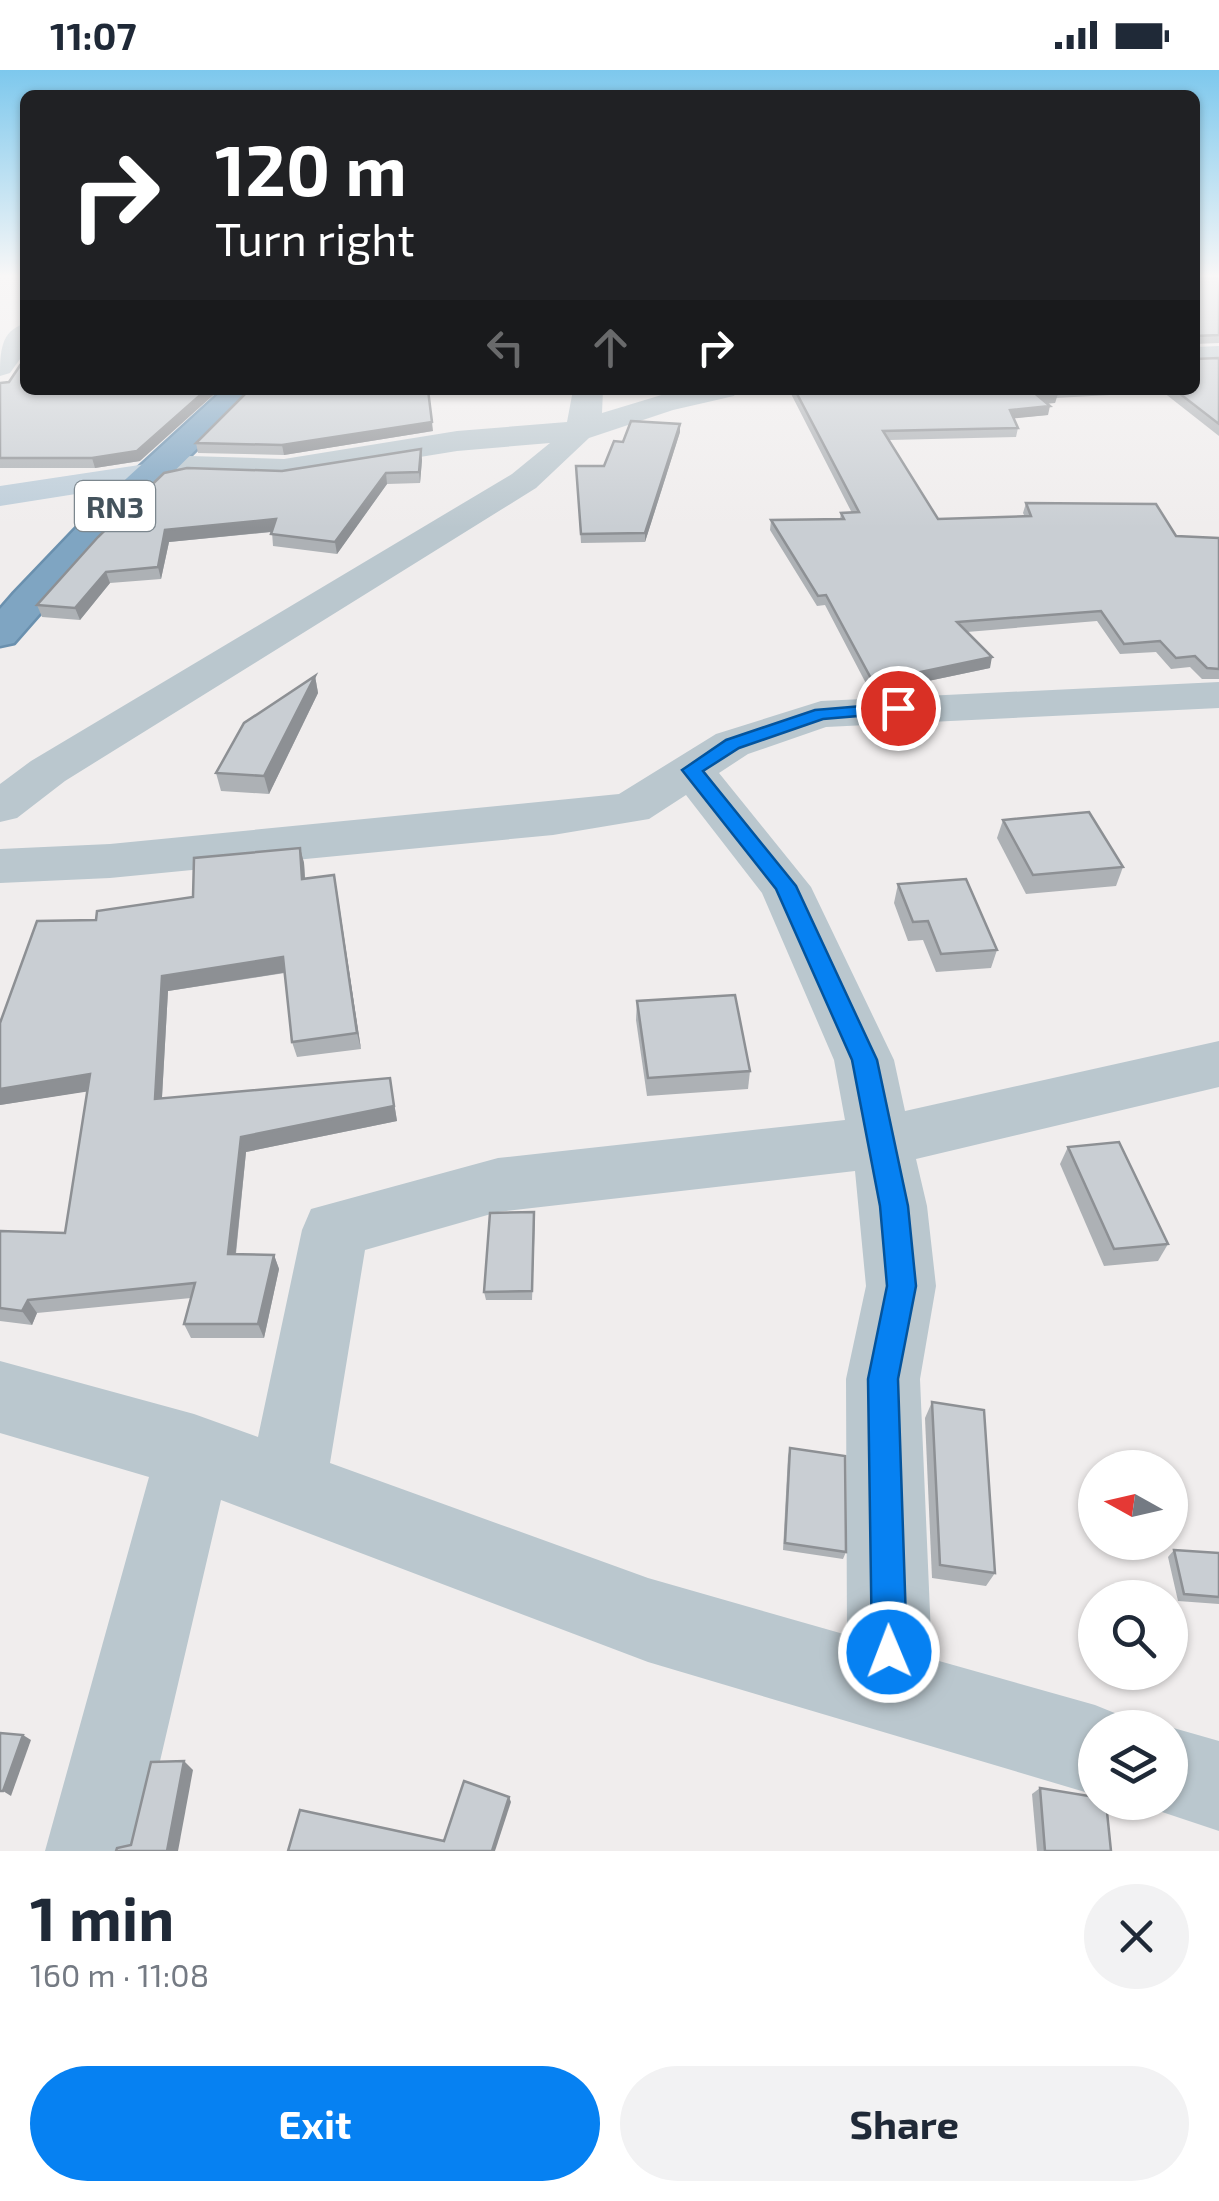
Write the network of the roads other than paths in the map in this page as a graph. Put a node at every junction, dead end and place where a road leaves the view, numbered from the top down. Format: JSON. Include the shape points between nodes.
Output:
{"nodes":[{"id":1,"x":235,"y":395,"type":"edge"},
{"id":2,"x":589,"y":395,"type":"edge"},
{"id":3,"x":699,"y":395,"type":"edge"},
{"id":4,"x":582,"y":430,"type":"junction"},
{"id":5,"x":146,"y":474,"type":"junction"},
{"id":6,"x":0,"y":496,"type":"edge"},
{"id":7,"x":0,"y":634,"type":"edge"},
{"id":8,"x":1219,"y":694,"type":"edge"},
{"id":9,"x":692,"y":770,"type":"junction"},
{"id":10,"x":0,"y":807,"type":"edge"},
{"id":11,"x":0,"y":866,"type":"edge"},
{"id":12,"x":1219,"y":1064,"type":"edge"},
{"id":13,"x":880,"y":1142,"type":"junction"},
{"id":14,"x":0,"y":1397,"type":"edge"},
{"id":15,"x":194,"y":1452,"type":"junction"},
{"id":16,"x":287,"y":1487,"type":"junction"},
{"id":17,"x":890,"y":1690,"type":"junction"},
{"id":18,"x":1078,"y":1745,"type":"edge"},
{"id":19,"x":1188,"y":1777,"type":"edge"},
{"id":20,"x":1219,"y":1786,"type":"edge"},
{"id":21,"x":92,"y":1851,"type":"edge"}],
"edges":[{"from":1,"to":5,"type":"highway","number":"RN3"},
{"from":2,"to":4,"type":"street"},
{"from":3,"to":4,"type":"street"},
{"from":4,"to":5,"type":"street","via":[[457,440],[284,469],[190,466]]},
{"from":4,"to":10,"type":"street","via":[[524,481],[48,771]]},
{"from":5,"to":6,"type":"main road"},
{"from":5,"to":7,"type":"highway","number":"RN3"},
{"from":8,"to":9,"type":"street","via":[[821,714],[732,744]]},
{"from":9,"to":11,"type":"street","via":[[632,808],[553,819]]},
{"from":9,"to":13,"type":"street","via":[[785,886],[864,1060]]},
{"from":12,"to":13,"type":"street"},
{"from":13,"to":16,"type":"street","via":[[498,1184],[335,1230]]},
{"from":13,"to":17,"type":"street","via":[[901,1286],[883,1379]]},
{"from":14,"to":15,"type":"street"},
{"from":15,"to":16,"type":"street"},
{"from":15,"to":21,"type":"street"},
{"from":16,"to":17,"type":"street","via":[[648,1620]]},
{"from":17,"to":18,"type":"street"},
{"from":19,"to":20,"type":"street"}]}
